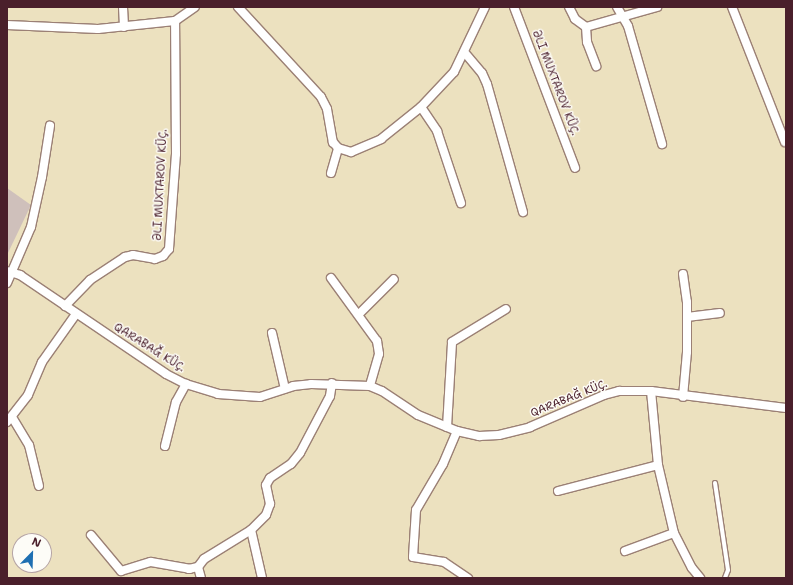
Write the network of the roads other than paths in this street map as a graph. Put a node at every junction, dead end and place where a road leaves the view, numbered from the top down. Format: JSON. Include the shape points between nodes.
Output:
{"nodes":[{"id":1,"x":123,"y":7,"type":"edge"},
{"id":2,"x":195,"y":7,"type":"edge"},
{"id":3,"x":238,"y":7,"type":"edge"},
{"id":4,"x":485,"y":7,"type":"edge"},
{"id":5,"x":514,"y":7,"type":"edge"},
{"id":6,"x":570,"y":7,"type":"edge"},
{"id":7,"x":617,"y":7,"type":"edge"},
{"id":8,"x":657,"y":7,"type":"edge"},
{"id":9,"x":732,"y":7,"type":"edge"},
{"id":10,"x":622,"y":16,"type":"junction"},
{"id":11,"x":175,"y":21,"type":"junction"},
{"id":12,"x":7,"y":25,"type":"edge"},
{"id":13,"x":124,"y":26,"type":"junction"},
{"id":14,"x":586,"y":27,"type":"junction"},
{"id":15,"x":465,"y":53,"type":"junction"},
{"id":16,"x":596,"y":66,"type":"dead end"},
{"id":17,"x":421,"y":107,"type":"junction"},
{"id":18,"x":50,"y":126,"type":"dead end"},
{"id":19,"x":786,"y":142,"type":"edge"},
{"id":20,"x":662,"y":144,"type":"dead end"},
{"id":21,"x":338,"y":148,"type":"junction"},
{"id":22,"x":575,"y":168,"type":"dead end"},
{"id":23,"x":330,"y":173,"type":"dead end"},
{"id":24,"x":461,"y":203,"type":"dead end"},
{"id":25,"x":523,"y":212,"type":"dead end"},
{"id":26,"x":10,"y":271,"type":"edge"},
{"id":27,"x":683,"y":274,"type":"dead end"},
{"id":28,"x":331,"y":278,"type":"dead end"},
{"id":29,"x":394,"y":279,"type":"dead end"},
{"id":30,"x":7,"y":283,"type":"edge"},
{"id":31,"x":65,"y":306,"type":"junction"},
{"id":32,"x":506,"y":309,"type":"dead end"},
{"id":33,"x":720,"y":313,"type":"dead end"},
{"id":34,"x":76,"y":314,"type":"junction"},
{"id":35,"x":359,"y":314,"type":"junction"},
{"id":36,"x":687,"y":317,"type":"junction"},
{"id":37,"x":272,"y":333,"type":"dead end"},
{"id":38,"x":186,"y":384,"type":"junction"},
{"id":39,"x":332,"y":384,"type":"junction"},
{"id":40,"x":370,"y":386,"type":"junction"},
{"id":41,"x":285,"y":389,"type":"junction"},
{"id":42,"x":650,"y":392,"type":"junction"},
{"id":43,"x":683,"y":397,"type":"junction"},
{"id":44,"x":786,"y":408,"type":"edge"},
{"id":45,"x":10,"y":420,"type":"edge"},
{"id":46,"x":447,"y":427,"type":"junction"},
{"id":47,"x":457,"y":432,"type":"junction"},
{"id":48,"x":165,"y":446,"type":"dead end"},
{"id":49,"x":658,"y":466,"type":"junction"},
{"id":50,"x":716,"y":483,"type":"dead end"},
{"id":51,"x":39,"y":486,"type":"dead end"},
{"id":52,"x":558,"y":491,"type":"dead end"},
{"id":53,"x":251,"y":530,"type":"junction"},
{"id":54,"x":674,"y":533,"type":"junction"},
{"id":55,"x":91,"y":535,"type":"dead end"},
{"id":56,"x":625,"y":551,"type":"dead end"},
{"id":57,"x":198,"y":567,"type":"junction"},
{"id":58,"x":201,"y":578,"type":"edge"},
{"id":59,"x":262,"y":578,"type":"edge"},
{"id":60,"x":468,"y":578,"type":"edge"},
{"id":61,"x":700,"y":578,"type":"edge"},
{"id":62,"x":725,"y":578,"type":"edge"}],
"edges":[{"from":1,"to":13,"type":"street"},
{"from":2,"to":11,"type":"street"},
{"from":3,"to":21,"type":"street","via":[[321,97],[326,109],[328,128]]},
{"from":4,"to":15,"type":"street"},
{"from":5,"to":22,"type":"street","name":"ƏLI MUXTAROV KÜÇ."},
{"from":6,"to":14,"type":"street","via":[[574,19]]},
{"from":7,"to":10,"type":"street"},
{"from":8,"to":10,"type":"street"},
{"from":9,"to":19,"type":"street"},
{"from":10,"to":14,"type":"street"},
{"from":10,"to":20,"type":"street","via":[[628,26]]},
{"from":11,"to":13,"type":"street"},
{"from":11,"to":31,"type":"street","name":"ƏLI MUXTAROV KÜÇ.","via":[[176,154],[169,249],[163,256],[155,259],[132,255],[125,257],[90,280]]},
{"from":12,"to":13,"type":"street","via":[[98,29]]},
{"from":14,"to":16,"type":"street"},
{"from":15,"to":17,"type":"street","via":[[454,72]]},
{"from":15,"to":25,"type":"street","via":[[482,73],[487,84]]},
{"from":17,"to":21,"type":"street","via":[[374,143],[351,152]]},
{"from":17,"to":24,"type":"street","via":[[437,131]]},
{"from":18,"to":26,"type":"street","via":[[31,227]]},
{"from":21,"to":23,"type":"street"},
{"from":26,"to":30,"type":"street"},
{"from":26,"to":31,"type":"street","name":"QARABAĞ KÜÇ."},
{"from":27,"to":36,"type":"street"},
{"from":28,"to":35,"type":"street"},
{"from":29,"to":35,"type":"street"},
{"from":31,"to":34,"type":"street","name":"QARABAĞ KÜÇ."},
{"from":32,"to":46,"type":"street","via":[[452,342]]},
{"from":33,"to":36,"type":"street"},
{"from":34,"to":38,"type":"street","name":"QARABAĞ KÜÇ.","via":[[166,374]]},
{"from":34,"to":45,"type":"street","via":[[42,362],[28,395]]},
{"from":35,"to":40,"type":"street","via":[[378,341],[379,354]]},
{"from":36,"to":43,"type":"street"},
{"from":37,"to":41,"type":"street"},
{"from":38,"to":41,"type":"street","name":"QARABAĞ KÜÇ.","via":[[218,394],[244,398],[260,397]]},
{"from":38,"to":48,"type":"street","via":[[176,402]]},
{"from":39,"to":40,"type":"street","name":"QARABAĞ KÜÇ."},
{"from":39,"to":41,"type":"street","name":"QARABAĞ KÜÇ."},
{"from":39,"to":53,"type":"street","via":[[330,396],[300,452],[291,464],[270,478],[266,485],[270,510]]},
{"from":40,"to":46,"type":"street","name":"QARABAĞ KÜÇ.","via":[[418,415]]},
{"from":42,"to":43,"type":"street","name":"QARABAĞ KÜÇ."},
{"from":42,"to":47,"type":"street","name":"QARABAĞ KÜÇ.","via":[[632,390],[604,395],[530,427],[499,435],[479,436]]},
{"from":42,"to":49,"type":"street"},
{"from":43,"to":44,"type":"street","name":"QARABAĞ KÜÇ."},
{"from":45,"to":51,"type":"street","via":[[28,445]]},
{"from":46,"to":47,"type":"street","name":"QARABAĞ KÜÇ."},
{"from":47,"to":60,"type":"street","via":[[444,464],[416,510],[413,557],[444,562]]},
{"from":49,"to":52,"type":"street"},
{"from":49,"to":54,"type":"street"},
{"from":50,"to":62,"type":"lane","via":[[728,570]]},
{"from":53,"to":57,"type":"street","via":[[204,559]]},
{"from":53,"to":59,"type":"street"},
{"from":54,"to":56,"type":"street"},
{"from":54,"to":61,"type":"street"},
{"from":55,"to":57,"type":"street","via":[[121,571],[151,562],[188,569]]},
{"from":57,"to":58,"type":"street"}]}
